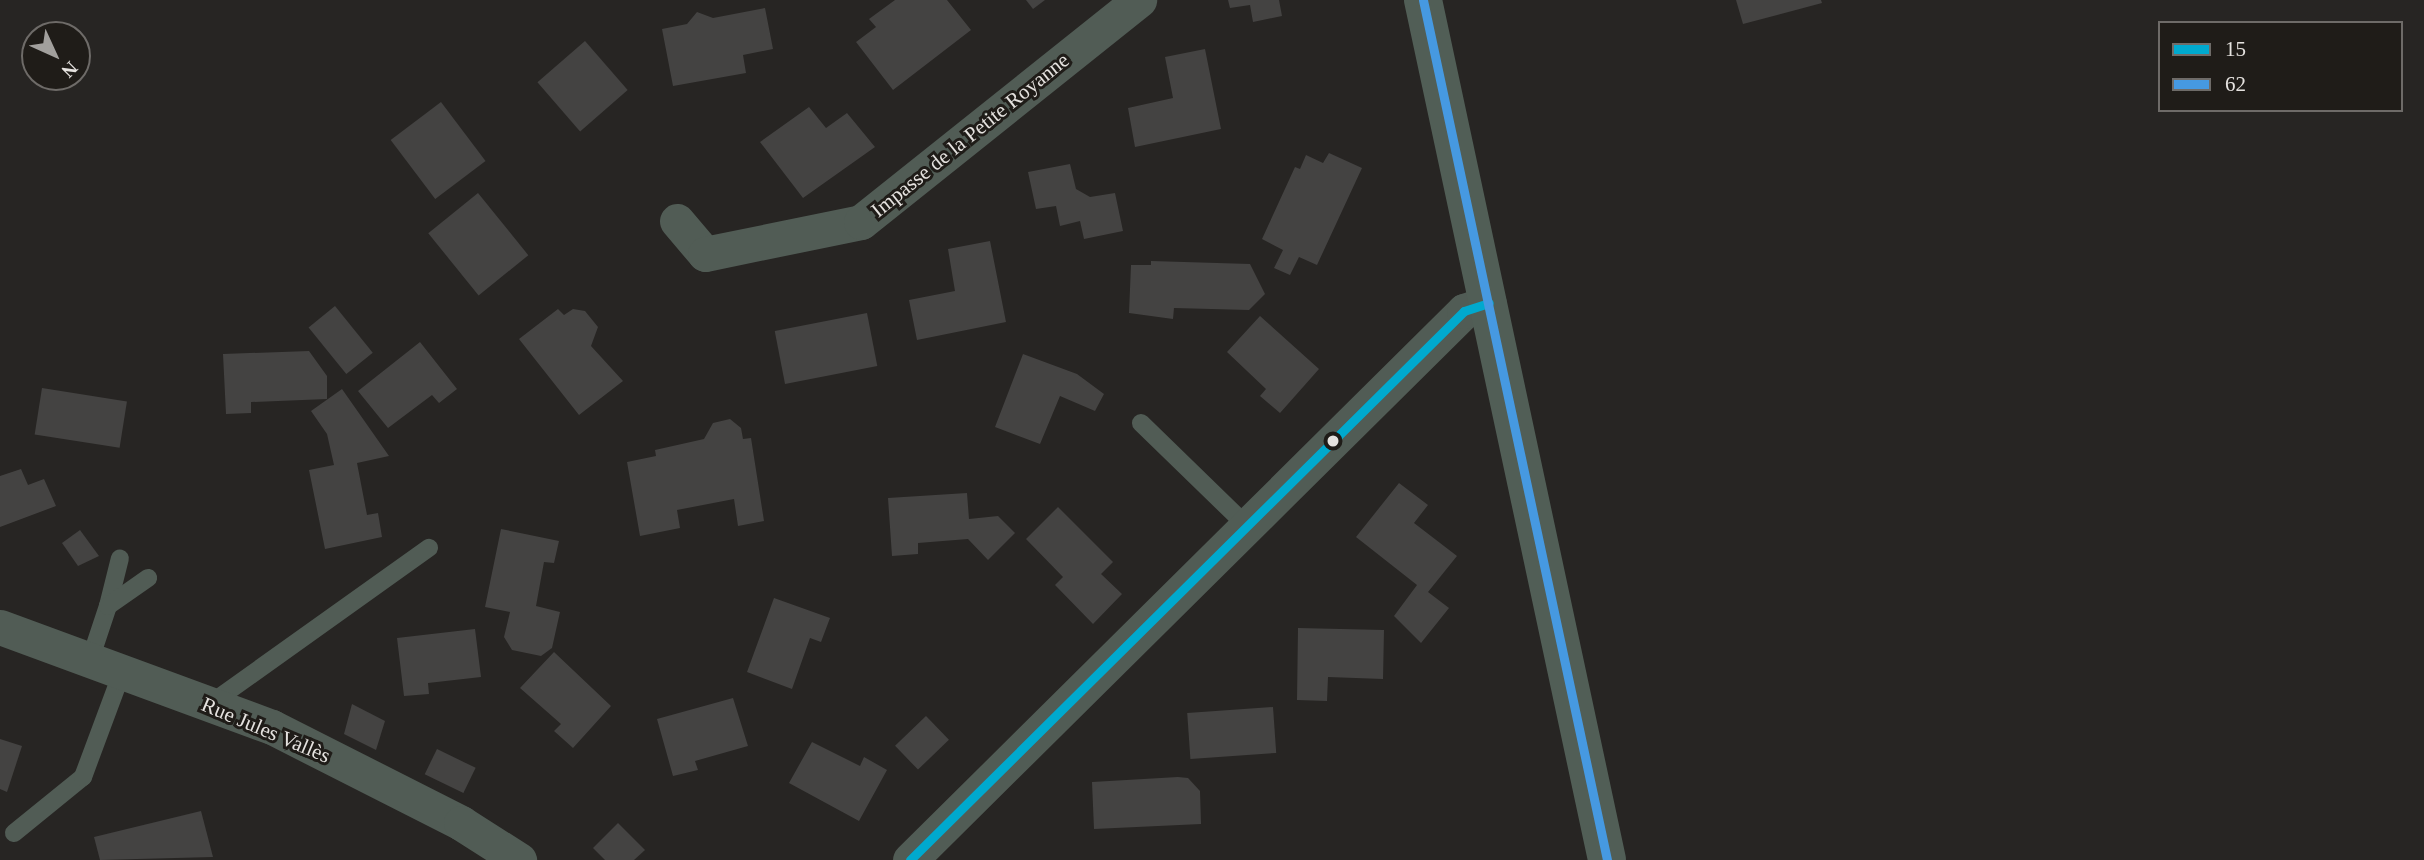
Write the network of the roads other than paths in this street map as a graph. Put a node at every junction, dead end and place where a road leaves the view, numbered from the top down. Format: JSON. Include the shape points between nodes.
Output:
{"nodes":[{"id":1,"x":1139,"y":0,"type":"edge"},
{"id":2,"x":1423,"y":0,"type":"edge"},
{"id":3,"x":677,"y":221,"type":"dead end"},
{"id":4,"x":1489,"y":303,"type":"junction"},
{"id":5,"x":1141,"y":423,"type":"dead end"},
{"id":6,"x":1245,"y":524,"type":"junction"},
{"id":7,"x":429,"y":548,"type":"dead end"},
{"id":8,"x":120,"y":558,"type":"dead end"},
{"id":9,"x":148,"y":578,"type":"dead end"},
{"id":10,"x":108,"y":606,"type":"junction"},
{"id":11,"x":0,"y":626,"type":"edge"},
{"id":12,"x":106,"y":666,"type":"junction"},
{"id":13,"x":210,"y":704,"type":"junction"},
{"id":14,"x":14,"y":833,"type":"dead end"},
{"id":15,"x":519,"y":860,"type":"edge"},
{"id":16,"x":910,"y":860,"type":"edge"},
{"id":17,"x":1607,"y":860,"type":"edge"}],
"edges":[{"from":1,"to":3,"type":"street","name":"Impasse de la Petite Royanne","via":[[861,222],[705,254]]},
{"from":2,"to":4,"type":"street"},
{"from":4,"to":6,"type":"street","via":[[1464,311]]},
{"from":4,"to":17,"type":"street"},
{"from":5,"to":6,"type":"lane"},
{"from":6,"to":16,"type":"street"},
{"from":7,"to":13,"type":"lane"},
{"from":8,"to":10,"type":"lane"},
{"from":9,"to":10,"type":"lane"},
{"from":10,"to":12,"type":"lane"},
{"from":11,"to":12,"type":"street","name":"Rue Jules Vallès"},
{"from":12,"to":13,"type":"street","name":"Rue Jules Vallès"},
{"from":12,"to":14,"type":"lane","via":[[83,777]]},
{"from":13,"to":15,"type":"street","name":"Rue Jules Vallès","via":[[284,733],[461,823]]}]}
